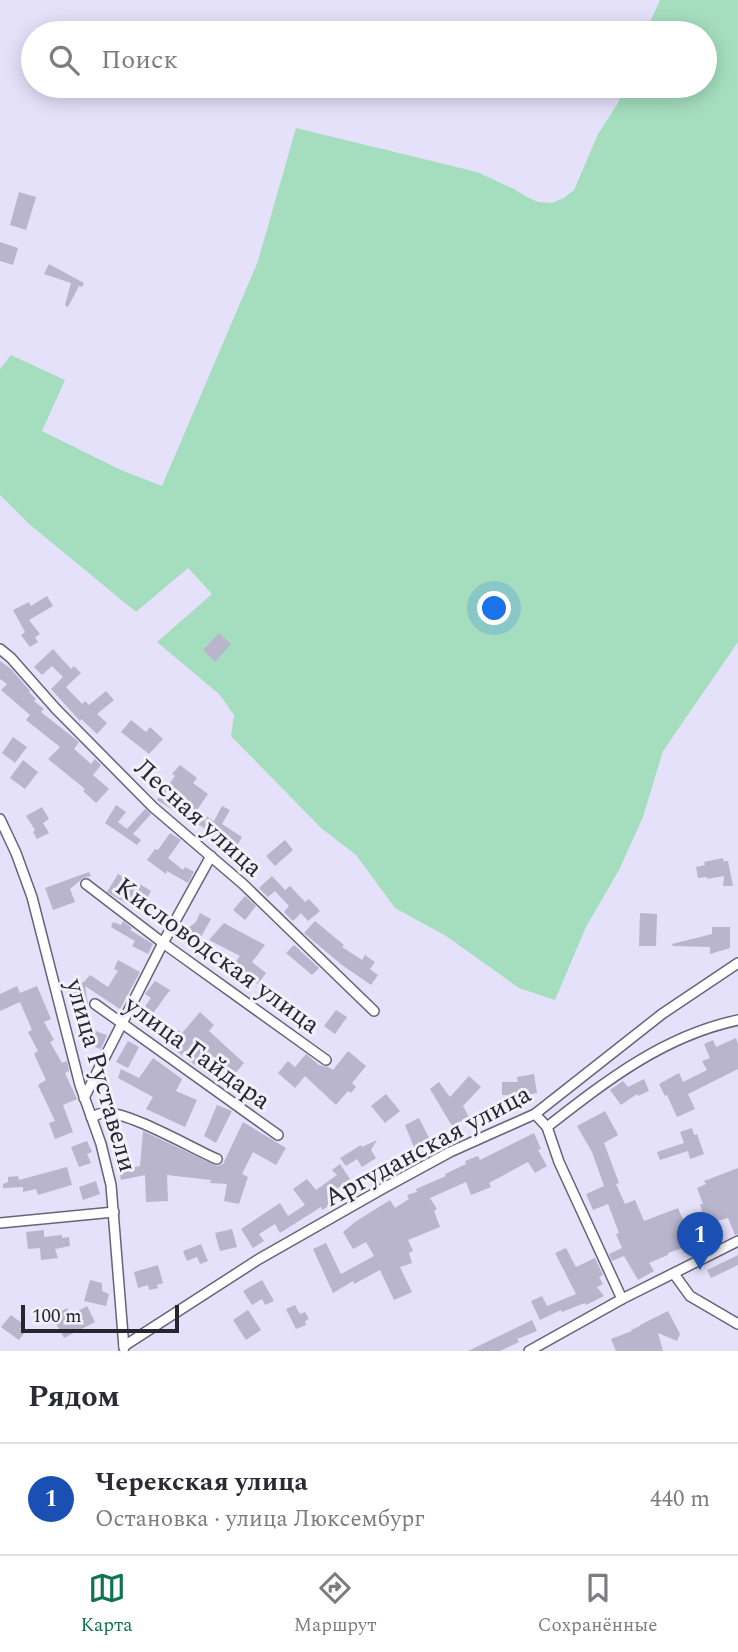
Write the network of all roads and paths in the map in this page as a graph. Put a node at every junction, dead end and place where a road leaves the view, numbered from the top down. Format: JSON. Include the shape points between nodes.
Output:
{"nodes":[{"id":1,"x":0,"y":649,"type":"edge"},
{"id":2,"x":0,"y":819,"type":"edge"},
{"id":3,"x":211,"y":856,"type":"junction"},
{"id":4,"x":86,"y":884,"type":"dead end"},
{"id":5,"x":163,"y":943,"type":"junction"},
{"id":6,"x":738,"y":963,"type":"edge"},
{"id":7,"x":94,"y":1004,"type":"dead end"},
{"id":8,"x":374,"y":1011,"type":"dead end"},
{"id":9,"x":738,"y":1020,"type":"edge"},
{"id":10,"x":121,"y":1022,"type":"junction"},
{"id":11,"x":326,"y":1060,"type":"dead end"},
{"id":12,"x":84,"y":1098,"type":"junction"},
{"id":13,"x":535,"y":1114,"type":"junction"},
{"id":14,"x":91,"y":1117,"type":"junction"},
{"id":15,"x":547,"y":1127,"type":"junction"},
{"id":16,"x":278,"y":1135,"type":"dead end"},
{"id":17,"x":217,"y":1160,"type":"dead end"},
{"id":18,"x":114,"y":1212,"type":"junction"},
{"id":19,"x":0,"y":1223,"type":"edge"},
{"id":20,"x":738,"y":1241,"type":"edge"},
{"id":21,"x":674,"y":1274,"type":"junction"},
{"id":22,"x":622,"y":1299,"type":"junction"},
{"id":23,"x":738,"y":1324,"type":"edge"},
{"id":24,"x":124,"y":1349,"type":"edge"},
{"id":25,"x":529,"y":1351,"type":"edge"}],
"edges":[{"from":1,"to":3,"type":"street","name":"Лесная улица","via":[[144,798]]},
{"from":2,"to":12,"type":"street","name":"улица Руставели","via":[[32,897]]},
{"from":3,"to":5,"type":"street"},
{"from":3,"to":8,"type":"street","name":"Лесная улица"},
{"from":4,"to":5,"type":"street","name":"Кисловодская улица"},
{"from":5,"to":10,"type":"street"},
{"from":5,"to":11,"type":"street","name":"Кисловодская улица"},
{"from":6,"to":13,"type":"street","name":"Аргуданская улица","via":[[662,1014]]},
{"from":7,"to":10,"type":"street","name":"улица Гайдара"},
{"from":9,"to":15,"type":"street","via":[[699,1030],[657,1049]]},
{"from":10,"to":12,"type":"street"},
{"from":10,"to":16,"type":"street","name":"улица Гайдара"},
{"from":12,"to":14,"type":"street","name":"улица Руставели"},
{"from":13,"to":15,"type":"street"},
{"from":13,"to":24,"type":"street","name":"Аргуданская улица","via":[[450,1152],[259,1259]]},
{"from":14,"to":17,"type":"street","via":[[120,1115]]},
{"from":14,"to":18,"type":"street","name":"улица Руставели"},
{"from":15,"to":22,"type":"street"},
{"from":18,"to":19,"type":"street"},
{"from":18,"to":24,"type":"street","name":"улица Руставели"},
{"from":20,"to":21,"type":"street"},
{"from":21,"to":22,"type":"street"},
{"from":21,"to":23,"type":"street","via":[[690,1296]]},
{"from":22,"to":25,"type":"street"}]}
